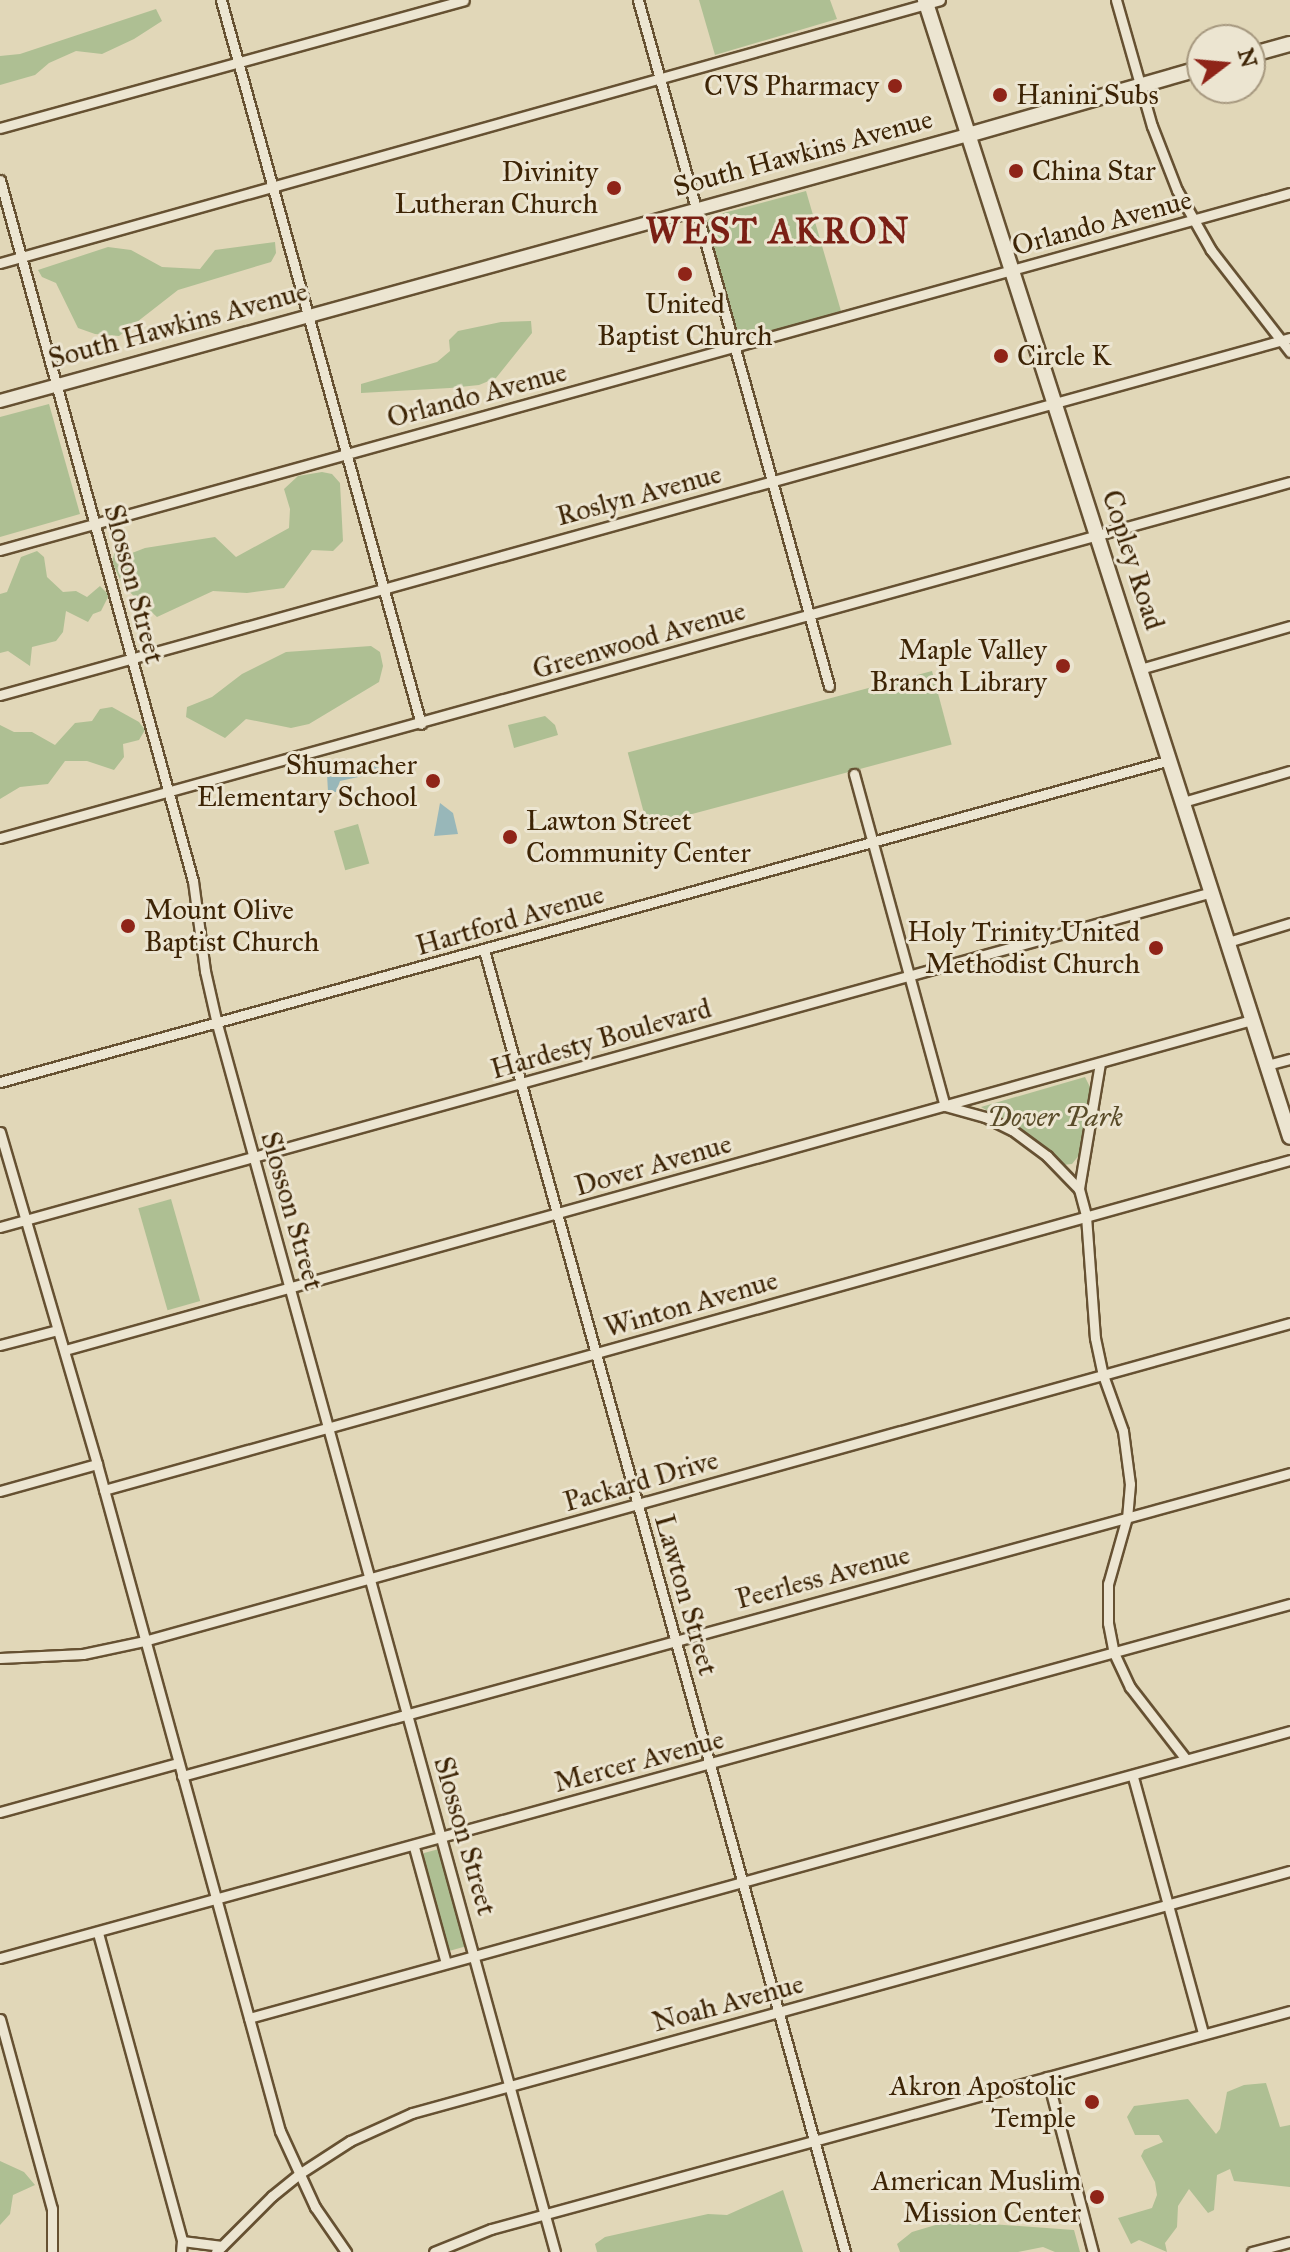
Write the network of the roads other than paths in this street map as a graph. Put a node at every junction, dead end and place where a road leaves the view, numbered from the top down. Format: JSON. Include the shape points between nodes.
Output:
{"nodes":[{"id":1,"x":221,"y":0,"type":"edge"},
{"id":2,"x":464,"y":0,"type":"edge"},
{"id":3,"x":638,"y":0,"type":"edge"},
{"id":4,"x":1116,"y":0,"type":"edge"},
{"id":5,"x":930,"y":1,"type":"edge"},
{"id":6,"x":1290,"y":44,"type":"edge"},
{"id":7,"x":1266,"y":51,"type":"edge"},
{"id":8,"x":238,"y":62,"type":"junction"},
{"id":9,"x":1186,"y":73,"type":"edge"},
{"id":10,"x":661,"y":80,"type":"junction"},
{"id":11,"x":1140,"y":86,"type":"junction"},
{"id":12,"x":0,"y":128,"type":"edge"},
{"id":13,"x":968,"y":135,"type":"junction"},
{"id":14,"x":0,"y":180,"type":"edge"},
{"id":15,"x":273,"y":188,"type":"junction"},
{"id":16,"x":1290,"y":193,"type":"edge"},
{"id":17,"x":696,"y":209,"type":"junction"},
{"id":18,"x":1193,"y":221,"type":"junction"},
{"id":19,"x":21,"y":258,"type":"junction"},
{"id":20,"x":0,"y":263,"type":"edge"},
{"id":21,"x":1012,"y":271,"type":"junction"},
{"id":22,"x":309,"y":315,"type":"junction"},
{"id":23,"x":1285,"y":339,"type":"edge"},
{"id":24,"x":734,"y":347,"type":"junction"},
{"id":25,"x":1290,"y":352,"type":"edge"},
{"id":26,"x":56,"y":385,"type":"junction"},
{"id":27,"x":0,"y":401,"type":"edge"},
{"id":28,"x":1055,"y":403,"type":"junction"},
{"id":29,"x":347,"y":454,"type":"junction"},
{"id":30,"x":772,"y":482,"type":"junction"},
{"id":31,"x":1290,"y":482,"type":"edge"},
{"id":32,"x":94,"y":524,"type":"junction"},
{"id":33,"x":1098,"y":536,"type":"junction"},
{"id":34,"x":0,"y":550,"type":"edge"},
{"id":35,"x":384,"y":589,"type":"junction"},
{"id":36,"x":809,"y":616,"type":"junction"},
{"id":37,"x":1290,"y":626,"type":"edge"},
{"id":38,"x":132,"y":658,"type":"junction"},
{"id":39,"x":1140,"y":669,"type":"junction"},
{"id":40,"x":829,"y":686,"type":"dead end"},
{"id":41,"x":0,"y":695,"type":"edge"},
{"id":42,"x":421,"y":724,"type":"junction"},
{"id":43,"x":1170,"y":760,"type":"junction"},
{"id":44,"x":1290,"y":771,"type":"edge"},
{"id":45,"x":854,"y":774,"type":"dead end"},
{"id":46,"x":168,"y":792,"type":"junction"},
{"id":47,"x":1183,"y":802,"type":"junction"},
{"id":48,"x":0,"y":838,"type":"edge"},
{"id":49,"x":872,"y":842,"type":"junction"},
{"id":50,"x":1212,"y":892,"type":"junction"},
{"id":51,"x":1290,"y":923,"type":"edge"},
{"id":52,"x":1228,"y":942,"type":"junction"},
{"id":53,"x":484,"y":950,"type":"junction"},
{"id":54,"x":909,"y":976,"type":"junction"},
{"id":55,"x":1252,"y":1020,"type":"junction"},
{"id":56,"x":217,"y":1024,"type":"junction"},
{"id":57,"x":1290,"y":1059,"type":"edge"},
{"id":58,"x":1100,"y":1063,"type":"junction"},
{"id":59,"x":1267,"y":1065,"type":"junction"},
{"id":60,"x":0,"y":1082,"type":"edge"},
{"id":61,"x":522,"y":1084,"type":"junction"},
{"id":62,"x":945,"y":1106,"type":"junction"},
{"id":63,"x":0,"y":1132,"type":"edge"},
{"id":64,"x":1290,"y":1137,"type":"edge"},
{"id":65,"x":254,"y":1158,"type":"junction"},
{"id":66,"x":1290,"y":1160,"type":"edge"},
{"id":67,"x":1079,"y":1189,"type":"junction"},
{"id":68,"x":557,"y":1214,"type":"junction"},
{"id":69,"x":1086,"y":1216,"type":"junction"},
{"id":70,"x":26,"y":1221,"type":"junction"},
{"id":71,"x":0,"y":1227,"type":"edge"},
{"id":72,"x":290,"y":1288,"type":"junction"},
{"id":73,"x":1290,"y":1323,"type":"edge"},
{"id":74,"x":57,"y":1330,"type":"junction"},
{"id":75,"x":0,"y":1345,"type":"edge"},
{"id":76,"x":65,"y":1350,"type":"junction"},
{"id":77,"x":596,"y":1354,"type":"junction"},
{"id":78,"x":1103,"y":1375,"type":"junction"},
{"id":79,"x":329,"y":1427,"type":"junction"},
{"id":80,"x":97,"y":1464,"type":"junction"},
{"id":81,"x":1290,"y":1473,"type":"edge"},
{"id":82,"x":104,"y":1490,"type":"junction"},
{"id":83,"x":0,"y":1491,"type":"edge"},
{"id":84,"x":638,"y":1504,"type":"junction"},
{"id":85,"x":1127,"y":1517,"type":"junction"},
{"id":86,"x":371,"y":1578,"type":"junction"},
{"id":87,"x":1290,"y":1604,"type":"edge"},
{"id":88,"x":676,"y":1640,"type":"junction"},
{"id":89,"x":144,"y":1641,"type":"junction"},
{"id":90,"x":1114,"y":1653,"type":"junction"},
{"id":91,"x":0,"y":1658,"type":"edge"},
{"id":92,"x":408,"y":1713,"type":"junction"},
{"id":93,"x":1290,"y":1731,"type":"edge"},
{"id":94,"x":1185,"y":1758,"type":"junction"},
{"id":95,"x":178,"y":1763,"type":"junction"},
{"id":96,"x":711,"y":1764,"type":"junction"},
{"id":97,"x":182,"y":1776,"type":"junction"},
{"id":98,"x":1133,"y":1777,"type":"junction"},
{"id":99,"x":0,"y":1812,"type":"edge"},
{"id":100,"x":442,"y":1838,"type":"junction"},
{"id":101,"x":414,"y":1847,"type":"junction"},
{"id":102,"x":1290,"y":1871,"type":"edge"},
{"id":103,"x":744,"y":1884,"type":"junction"},
{"id":104,"x":216,"y":1901,"type":"junction"},
{"id":105,"x":1168,"y":1904,"type":"junction"},
{"id":106,"x":98,"y":1933,"type":"junction"},
{"id":107,"x":475,"y":1956,"type":"junction"},
{"id":108,"x":0,"y":1958,"type":"edge"},
{"id":109,"x":446,"y":1963,"type":"junction"},
{"id":110,"x":780,"y":2011,"type":"junction"},
{"id":111,"x":1290,"y":2011,"type":"edge"},
{"id":112,"x":249,"y":2018,"type":"junction"},
{"id":113,"x":0,"y":2019,"type":"edge"},
{"id":114,"x":1203,"y":2033,"type":"junction"},
{"id":115,"x":1047,"y":2077,"type":"junction"},
{"id":116,"x":510,"y":2085,"type":"junction"},
{"id":117,"x":815,"y":2140,"type":"junction"},
{"id":118,"x":299,"y":2174,"type":"junction"},
{"id":119,"x":545,"y":2215,"type":"junction"},
{"id":120,"x":1290,"y":2242,"type":"edge"},
{"id":121,"x":181,"y":2247,"type":"edge"},
{"id":122,"x":219,"y":2249,"type":"edge"},
{"id":123,"x":52,"y":2252,"type":"edge"},
{"id":124,"x":346,"y":2252,"type":"edge"},
{"id":125,"x":434,"y":2252,"type":"edge"},
{"id":126,"x":555,"y":2252,"type":"edge"},
{"id":127,"x":845,"y":2252,"type":"edge"},
{"id":128,"x":1093,"y":2252,"type":"edge"},
{"id":129,"x":1252,"y":2252,"type":"edge"}],
"edges":[{"from":1,"to":8,"type":"street"},
{"from":2,"to":8,"type":"street"},
{"from":3,"to":10,"type":"street"},
{"from":4,"to":11,"type":"street"},
{"from":5,"to":10,"type":"street"},
{"from":5,"to":13,"type":"main road","name":"Copley Road"},
{"from":6,"to":7,"type":"main road"},
{"from":8,"to":12,"type":"street"},
{"from":8,"to":15,"type":"street"},
{"from":9,"to":11,"type":"main road","name":"South Hawkins Avenue"},
{"from":10,"to":15,"type":"street"},
{"from":10,"to":17,"type":"street"},
{"from":11,"to":13,"type":"main road","name":"South Hawkins Avenue"},
{"from":11,"to":18,"type":"street","via":[[1157,141]]},
{"from":13,"to":17,"type":"street","name":"South Hawkins Avenue"},
{"from":13,"to":21,"type":"main road","name":"Copley Road"},
{"from":14,"to":19,"type":"street","name":"Slosson Street"},
{"from":15,"to":19,"type":"street"},
{"from":15,"to":22,"type":"street"},
{"from":16,"to":18,"type":"street","name":"Orlando Avenue"},
{"from":17,"to":22,"type":"street","name":"South Hawkins Avenue"},
{"from":17,"to":24,"type":"street"},
{"from":18,"to":21,"type":"street","name":"Orlando Avenue"},
{"from":18,"to":23,"type":"street","via":[[1239,289]]},
{"from":19,"to":20,"type":"street"},
{"from":19,"to":26,"type":"street","name":"Slosson Street"},
{"from":21,"to":24,"type":"street","name":"Orlando Avenue"},
{"from":21,"to":28,"type":"main road","name":"Copley Road"},
{"from":22,"to":26,"type":"street","name":"South Hawkins Avenue"},
{"from":22,"to":29,"type":"street"},
{"from":23,"to":25,"type":"street"},
{"from":23,"to":28,"type":"street","name":"Roslyn Avenue"},
{"from":24,"to":29,"type":"street","name":"Orlando Avenue"},
{"from":24,"to":30,"type":"street"},
{"from":26,"to":27,"type":"street","name":"South Hawkins Avenue"},
{"from":26,"to":32,"type":"street","name":"Slosson Street"},
{"from":28,"to":30,"type":"street","name":"Roslyn Avenue"},
{"from":28,"to":33,"type":"main road","name":"Copley Road"},
{"from":29,"to":32,"type":"street","name":"Orlando Avenue"},
{"from":29,"to":35,"type":"street"},
{"from":30,"to":35,"type":"street","name":"Roslyn Avenue"},
{"from":30,"to":36,"type":"street"},
{"from":31,"to":33,"type":"street","name":"Greenwood Avenue"},
{"from":32,"to":34,"type":"street","name":"Orlando Avenue"},
{"from":32,"to":38,"type":"street","name":"Slosson Street"},
{"from":33,"to":36,"type":"street","name":"Greenwood Avenue"},
{"from":33,"to":39,"type":"main road","name":"Copley Road"},
{"from":35,"to":38,"type":"street","name":"Roslyn Avenue"},
{"from":35,"to":42,"type":"street"},
{"from":36,"to":40,"type":"street"},
{"from":36,"to":42,"type":"street","name":"Greenwood Avenue"},
{"from":37,"to":39,"type":"street"},
{"from":38,"to":41,"type":"street","name":"Roslyn Avenue"},
{"from":38,"to":46,"type":"street","name":"Slosson Street"},
{"from":39,"to":43,"type":"main road","name":"Copley Road"},
{"from":42,"to":46,"type":"street","name":"Greenwood Avenue"},
{"from":43,"to":47,"type":"main road","name":"Copley Road"},
{"from":43,"to":49,"type":"street","name":"Hartford Avenue"},
{"from":44,"to":47,"type":"street"},
{"from":45,"to":49,"type":"street"},
{"from":46,"to":48,"type":"street","name":"Greenwood Avenue"},
{"from":46,"to":56,"type":"street","name":"Slosson Street","via":[[196,896]]},
{"from":47,"to":50,"type":"main road","name":"Copley Road"},
{"from":49,"to":53,"type":"street","name":"Hartford Avenue"},
{"from":49,"to":54,"type":"street"},
{"from":50,"to":52,"type":"main road","name":"Copley Road"},
{"from":50,"to":54,"type":"street","name":"Hardesty Boulevard"},
{"from":51,"to":52,"type":"street"},
{"from":52,"to":55,"type":"main road","name":"Copley Road"},
{"from":53,"to":56,"type":"street","name":"Hartford Avenue"},
{"from":53,"to":61,"type":"street","name":"Lawton Street"},
{"from":54,"to":61,"type":"street","name":"Hardesty Boulevard"},
{"from":54,"to":62,"type":"street"},
{"from":55,"to":58,"type":"street","name":"Dover Avenue"},
{"from":55,"to":59,"type":"main road","name":"Copley Road"},
{"from":56,"to":60,"type":"street","name":"Hartford Avenue"},
{"from":56,"to":65,"type":"street","name":"Slosson Street"},
{"from":57,"to":59,"type":"street"},
{"from":58,"to":62,"type":"street","name":"Dover Avenue"},
{"from":58,"to":67,"type":"street"},
{"from":59,"to":64,"type":"main road","name":"Copley Road"},
{"from":61,"to":65,"type":"street","name":"Hardesty Boulevard"},
{"from":61,"to":68,"type":"street","name":"Lawton Street"},
{"from":62,"to":67,"type":"street","via":[[1012,1130]]},
{"from":62,"to":68,"type":"street","name":"Dover Avenue"},
{"from":63,"to":70,"type":"street"},
{"from":65,"to":70,"type":"street","name":"Hardesty Boulevard"},
{"from":65,"to":72,"type":"street","name":"Slosson Street"},
{"from":66,"to":69,"type":"street","name":"Winton Avenue"},
{"from":67,"to":69,"type":"street"},
{"from":68,"to":72,"type":"street","name":"Dover Avenue"},
{"from":68,"to":77,"type":"street","name":"Lawton Street"},
{"from":69,"to":77,"type":"street","name":"Winton Avenue"},
{"from":69,"to":78,"type":"street","via":[[1095,1338]]},
{"from":70,"to":71,"type":"street","name":"Hardesty Boulevard"},
{"from":70,"to":74,"type":"street"},
{"from":72,"to":76,"type":"street","name":"Dover Avenue"},
{"from":72,"to":79,"type":"street","name":"Slosson Street"},
{"from":73,"to":78,"type":"street","name":"Packard Drive"},
{"from":74,"to":75,"type":"street"},
{"from":74,"to":76,"type":"street"},
{"from":76,"to":80,"type":"street"},
{"from":77,"to":79,"type":"street","name":"Winton Avenue"},
{"from":77,"to":84,"type":"street","name":"Lawton Street"},
{"from":78,"to":84,"type":"street","name":"Packard Drive"},
{"from":78,"to":85,"type":"street","via":[[1127,1446]]},
{"from":79,"to":82,"type":"street","name":"Winton Avenue"},
{"from":79,"to":86,"type":"street","name":"Slosson Street"},
{"from":80,"to":82,"type":"street"},
{"from":80,"to":83,"type":"street"},
{"from":81,"to":85,"type":"street","name":"Peerless Avenue"},
{"from":82,"to":89,"type":"street"},
{"from":84,"to":86,"type":"street","name":"Packard Drive"},
{"from":84,"to":88,"type":"street","name":"Lawton Street"},
{"from":85,"to":88,"type":"street","name":"Peerless Avenue"},
{"from":85,"to":90,"type":"street","via":[[1107,1592]]},
{"from":86,"to":89,"type":"street","name":"Packard Drive"},
{"from":86,"to":92,"type":"street","name":"Slosson Street"},
{"from":87,"to":90,"type":"street","name":"Mercer Avenue"},
{"from":88,"to":92,"type":"street","name":"Peerless Avenue"},
{"from":88,"to":96,"type":"street","name":"Lawton Street"},
{"from":89,"to":91,"type":"street","name":"Packard Drive","via":[[83,1654]]},
{"from":89,"to":95,"type":"street"},
{"from":90,"to":94,"type":"street","via":[[1134,1693]]},
{"from":90,"to":96,"type":"street","name":"Mercer Avenue"},
{"from":92,"to":97,"type":"street","name":"Peerless Avenue"},
{"from":92,"to":100,"type":"street","name":"Slosson Street"},
{"from":93,"to":94,"type":"street"},
{"from":94,"to":98,"type":"street"},
{"from":95,"to":97,"type":"street"},
{"from":95,"to":99,"type":"street"},
{"from":96,"to":100,"type":"street","name":"Mercer Avenue"},
{"from":96,"to":103,"type":"street","name":"Lawton Street"},
{"from":97,"to":104,"type":"street"},
{"from":98,"to":103,"type":"street"},
{"from":98,"to":105,"type":"street"},
{"from":100,"to":101,"type":"street","name":"Mercer Avenue"},
{"from":100,"to":107,"type":"street","name":"Slosson Street"},
{"from":101,"to":104,"type":"street","name":"Mercer Avenue"},
{"from":101,"to":109,"type":"street"},
{"from":102,"to":105,"type":"street","name":"Noah Avenue"},
{"from":103,"to":107,"type":"street"},
{"from":103,"to":110,"type":"street","name":"Lawton Street"},
{"from":104,"to":106,"type":"street","name":"Mercer Avenue"},
{"from":104,"to":112,"type":"street"},
{"from":105,"to":110,"type":"street","name":"Noah Avenue"},
{"from":105,"to":114,"type":"street"},
{"from":106,"to":108,"type":"street","name":"Mercer Avenue"},
{"from":106,"to":121,"type":"street"},
{"from":107,"to":109,"type":"street"},
{"from":107,"to":116,"type":"street","name":"Slosson Street"},
{"from":109,"to":112,"type":"street"},
{"from":110,"to":116,"type":"street","name":"Noah Avenue"},
{"from":110,"to":117,"type":"street","name":"Lawton Street"},
{"from":111,"to":114,"type":"street"},
{"from":112,"to":118,"type":"street","via":[[280,2131]]},
{"from":113,"to":123,"type":"street","via":[[52,2209]]},
{"from":114,"to":115,"type":"street"},
{"from":115,"to":117,"type":"street"},
{"from":115,"to":128,"type":"street"},
{"from":116,"to":118,"type":"street","name":"Noah Avenue","via":[[398,2118]]},
{"from":116,"to":119,"type":"street","name":"Slosson Street"},
{"from":117,"to":119,"type":"street"},
{"from":117,"to":127,"type":"street","name":"Lawton Street"},
{"from":118,"to":122,"type":"street","name":"Noah Avenue"},
{"from":118,"to":124,"type":"street"},
{"from":119,"to":125,"type":"street"},
{"from":119,"to":126,"type":"street","name":"Slosson Street"},
{"from":120,"to":129,"type":"street"},
{"from":121,"to":122,"type":"street"}]}
